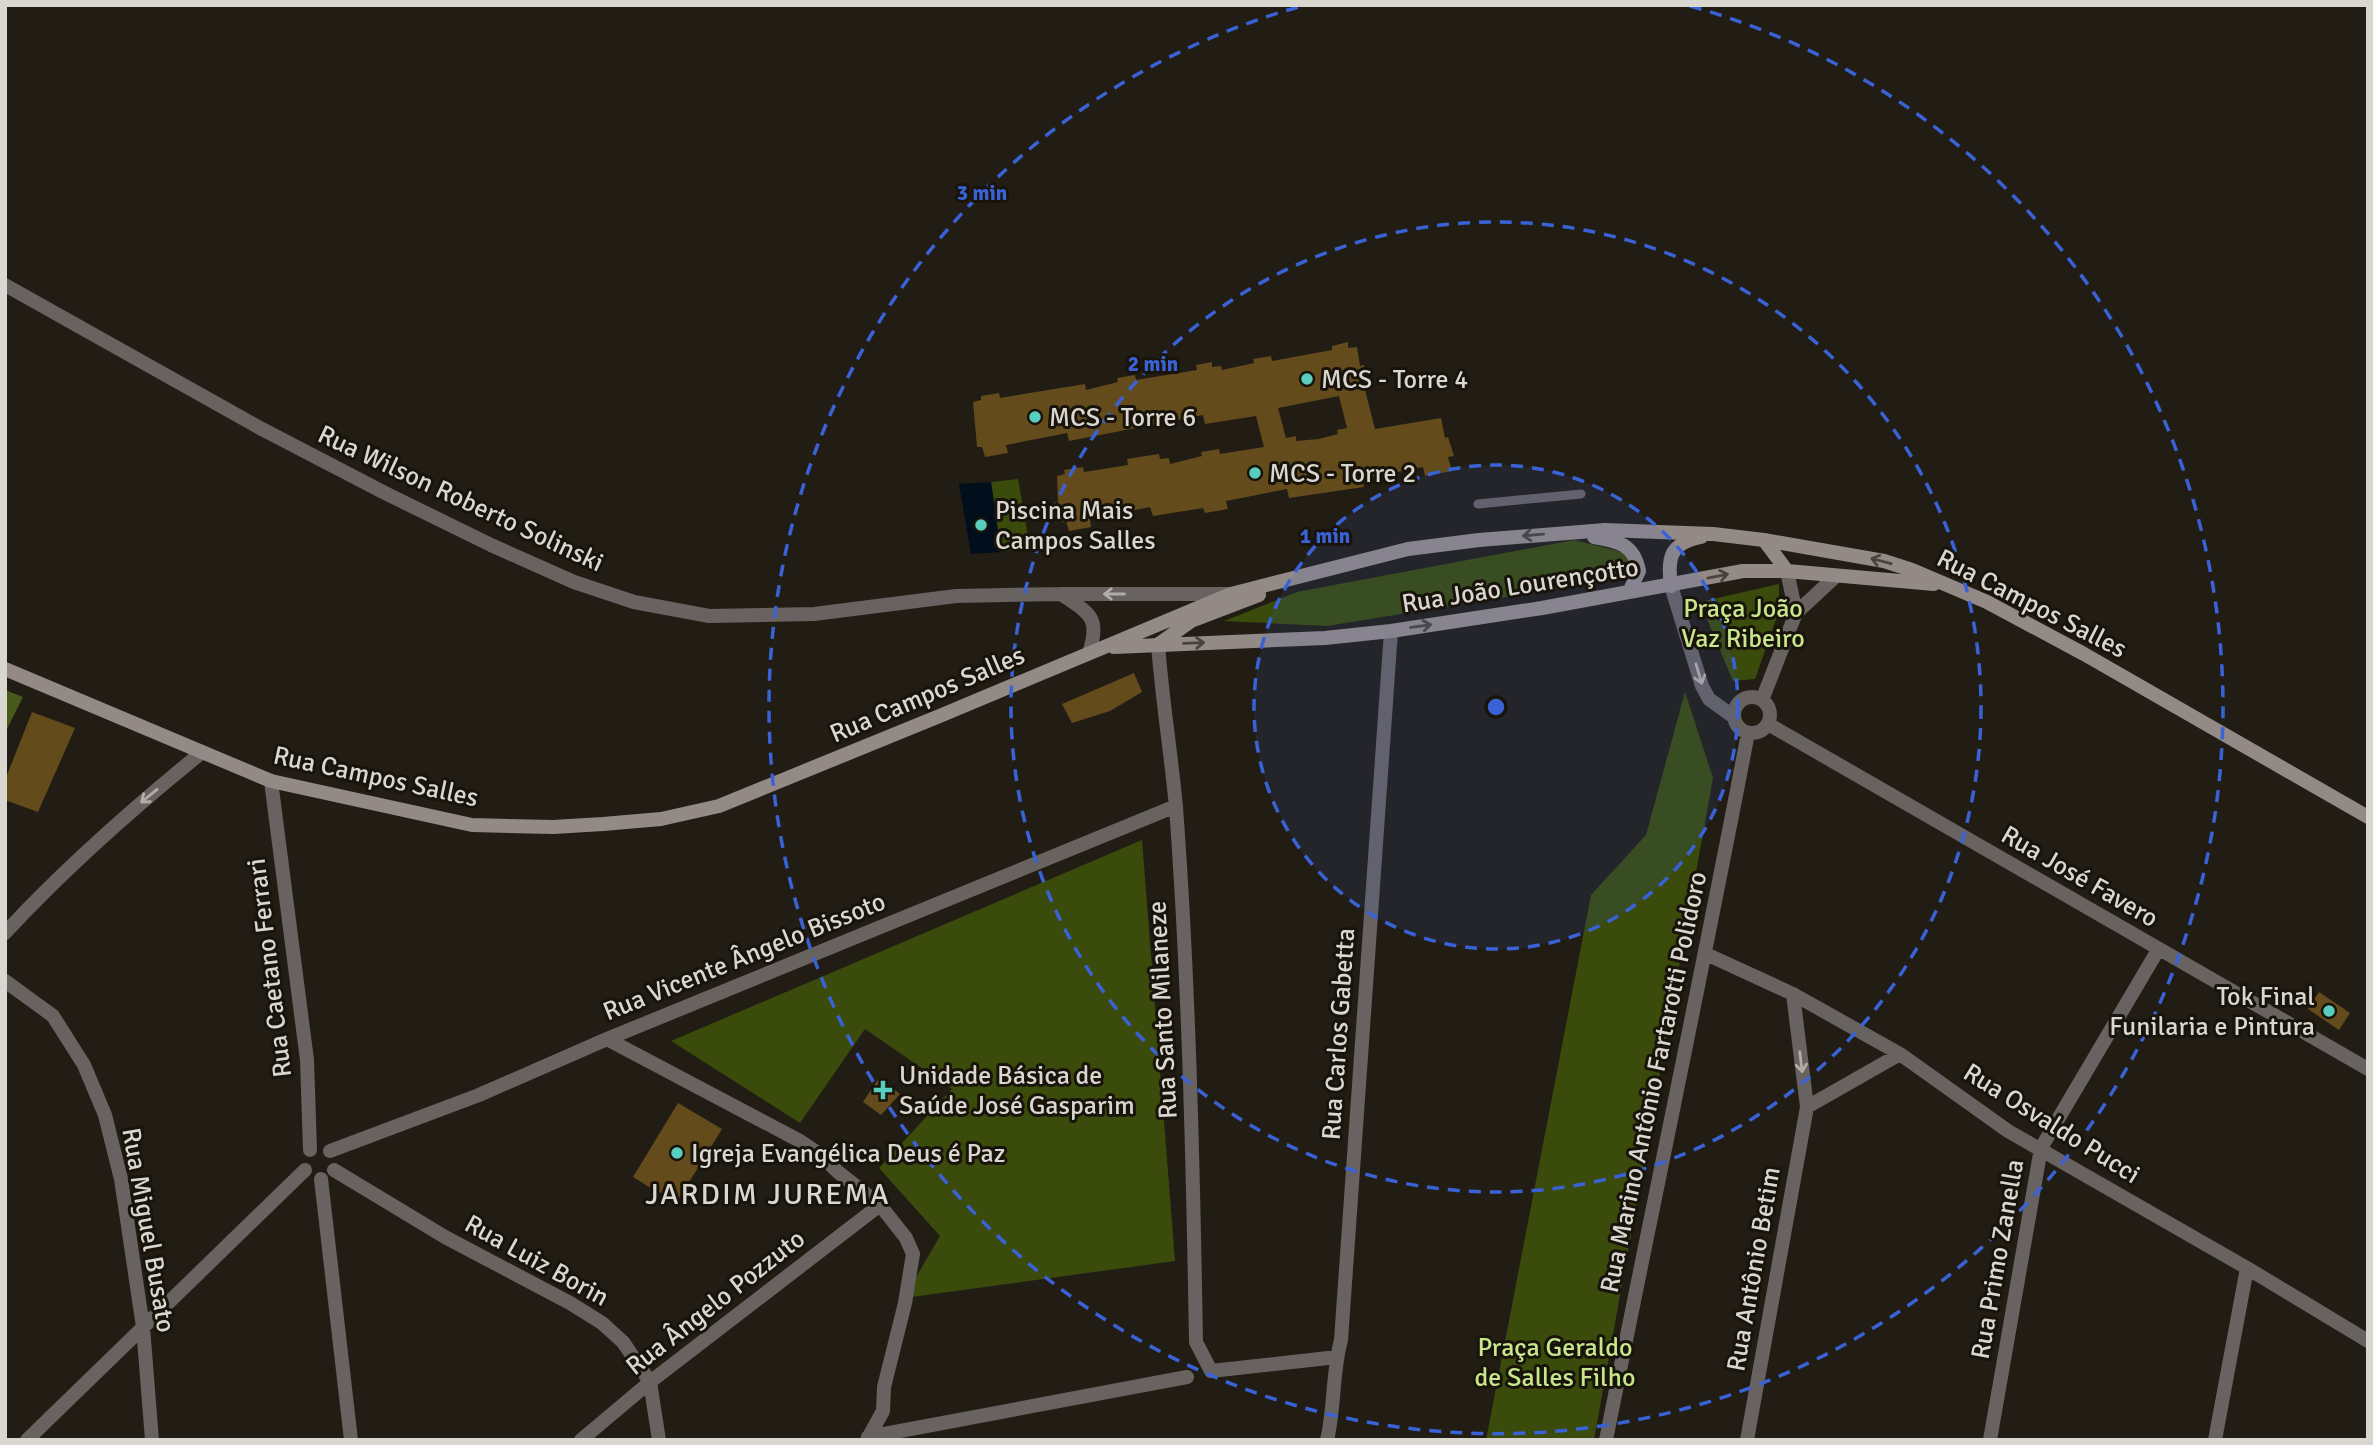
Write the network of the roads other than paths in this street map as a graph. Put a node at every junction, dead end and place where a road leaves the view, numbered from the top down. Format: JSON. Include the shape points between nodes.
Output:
{"nodes":[{"id":1,"x":5,"y":285,"type":"edge"},
{"id":2,"x":1581,"y":494,"type":"dead end"},
{"id":3,"x":1478,"y":504,"type":"dead end"},
{"id":4,"x":1566,"y":533,"type":"junction"},
{"id":5,"x":1713,"y":534,"type":"junction"},
{"id":6,"x":1764,"y":540,"type":"junction"},
{"id":7,"x":1787,"y":571,"type":"junction"},
{"id":8,"x":1309,"y":574,"type":"junction"},
{"id":9,"x":1836,"y":576,"type":"junction"},
{"id":10,"x":1944,"y":585,"type":"junction"},
{"id":11,"x":1671,"y":586,"type":"junction"},
{"id":12,"x":1629,"y":593,"type":"junction"},
{"id":13,"x":1061,"y":594,"type":"junction"},
{"id":14,"x":1231,"y":594,"type":"junction"},
{"id":15,"x":1796,"y":613,"type":"junction"},
{"id":16,"x":1391,"y":631,"type":"junction"},
{"id":17,"x":1158,"y":644,"type":"junction"},
{"id":18,"x":1095,"y":650,"type":"junction"},
{"id":19,"x":5,"y":669,"type":"edge"},
{"id":20,"x":1762,"y":700,"type":"junction"},
{"id":21,"x":1734,"y":717,"type":"junction"},
{"id":22,"x":1768,"y":724,"type":"junction"},
{"id":23,"x":1748,"y":733,"type":"junction"},
{"id":24,"x":201,"y":753,"type":"junction"},
{"id":25,"x":271,"y":781,"type":"junction"},
{"id":26,"x":1175,"y":806,"type":"junction"},
{"id":27,"x":2368,"y":817,"type":"edge"},
{"id":28,"x":5,"y":933,"type":"edge"},
{"id":29,"x":2158,"y":950,"type":"junction"},
{"id":30,"x":1706,"y":954,"type":"junction"},
{"id":31,"x":5,"y":981,"type":"edge"},
{"id":32,"x":1793,"y":994,"type":"junction"},
{"id":33,"x":607,"y":1039,"type":"junction"},
{"id":34,"x":1900,"y":1054,"type":"junction"},
{"id":35,"x":2368,"y":1069,"type":"edge"},
{"id":36,"x":1807,"y":1107,"type":"junction"},
{"id":37,"x":2040,"y":1148,"type":"junction"},
{"id":38,"x":310,"y":1150,"type":"junction"},
{"id":39,"x":330,"y":1151,"type":"junction"},
{"id":40,"x":305,"y":1170,"type":"junction"},
{"id":41,"x":334,"y":1170,"type":"junction"},
{"id":42,"x":321,"y":1179,"type":"junction"},
{"id":43,"x":880,"y":1205,"type":"junction"},
{"id":44,"x":2247,"y":1268,"type":"junction"},
{"id":45,"x":143,"y":1327,"type":"junction"},
{"id":46,"x":2368,"y":1341,"type":"edge"},
{"id":47,"x":1336,"y":1357,"type":"junction"},
{"id":48,"x":1187,"y":1377,"type":"dead end"},
{"id":49,"x":650,"y":1382,"type":"junction"},
{"id":50,"x":867,"y":1438,"type":"edge"},
{"id":51,"x":27,"y":1440,"type":"edge"},
{"id":52,"x":152,"y":1440,"type":"edge"},
{"id":53,"x":351,"y":1440,"type":"edge"},
{"id":54,"x":580,"y":1440,"type":"edge"},
{"id":55,"x":659,"y":1440,"type":"edge"},
{"id":56,"x":1326,"y":1440,"type":"edge"},
{"id":57,"x":1606,"y":1440,"type":"edge"},
{"id":58,"x":1747,"y":1440,"type":"edge"},
{"id":59,"x":1990,"y":1440,"type":"edge"},
{"id":60,"x":2216,"y":1440,"type":"edge"}],
"edges":[{"from":1,"to":13,"type":"street","name":"Rua Wilson Roberto Solinski","via":[[363,482],[574,582],[634,602],[709,616],[814,614],[956,596]]},
{"from":2,"to":3,"type":"lane"},
{"from":4,"to":5,"type":"main road","name":"Rua Campos Salles"},
{"from":4,"to":8,"type":"main road","name":"Rua Campos Salles","one_way":true,"via":[[1408,549]]},
{"from":4,"to":12,"type":"main road","via":[[1612,540],[1633,553],[1639,570]]},
{"from":5,"to":6,"type":"main road","name":"Rua Campos Salles"},
{"from":5,"to":11,"type":"main road","via":[[1673,551],[1668,564]]},
{"from":6,"to":7,"type":"main road"},
{"from":10,"to":6,"type":"main road","name":"Rua Campos Salles","one_way":true,"via":[[1884,561]]},
{"from":7,"to":9,"type":"main road","name":"Rua João Lourençotto"},
{"from":11,"to":7,"type":"main road","name":"Rua João Lourençotto","one_way":true,"via":[[1743,571]]},
{"from":7,"to":15,"type":"street"},
{"from":8,"to":14,"type":"main road","name":"Rua Campos Salles"},
{"from":8,"to":17,"type":"main road","name":"Rua Campos Salles","via":[[1191,621]]},
{"from":9,"to":10,"type":"main road","name":"Rua João Lourençotto"},
{"from":9,"to":15,"type":"street"},
{"from":10,"to":27,"type":"main road","name":"Rua Campos Salles","via":[[1987,602],[2084,654]]},
{"from":11,"to":12,"type":"main road","name":"Rua João Lourençotto"},
{"from":11,"to":21,"type":"street","one_way":true,"via":[[1702,686],[1709,699]]},
{"from":16,"to":12,"type":"main road","name":"Rua João Lourençotto","one_way":true},
{"from":14,"to":13,"type":"street","name":"Rua Wilson Roberto Solinski","one_way":true},
{"from":13,"to":18,"type":"street","via":[[1089,613],[1096,633]]},
{"from":14,"to":18,"type":"main road","name":"Rua Campos Salles"},
{"from":15,"to":20,"type":"street"},
{"from":17,"to":16,"type":"main road","name":"Rua João Lourençotto","one_way":true},
{"from":16,"to":47,"type":"street","name":"Rua Carlos Gabetta","via":[[1342,1329]]},
{"from":17,"to":18,"type":"main road","name":"Rua João Lourençotto"},
{"from":17,"to":26,"type":"street","name":"Rua Santo Milaneze"},
{"from":18,"to":25,"type":"main road","name":"Rua Campos Salles","via":[[719,806],[661,819],[553,827],[471,825]]},
{"from":19,"to":24,"type":"main road","name":"Rua Campos Salles"},
{"from":20,"to":21,"type":"street","via":[[1743,700]]},
{"from":20,"to":22,"type":"street","via":[[1768,707]]},
{"from":21,"to":23,"type":"street","via":[[1738,727]]},
{"from":22,"to":23,"type":"street","via":[[1759,732]]},
{"from":22,"to":29,"type":"street","name":"Rua José Favero"},
{"from":23,"to":30,"type":"street","name":"Rua Marino Antônio Fartarotti Polidoro"},
{"from":24,"to":25,"type":"main road","name":"Rua Campos Salles"},
{"from":24,"to":28,"type":"street","one_way":true,"via":[[51,883]]},
{"from":25,"to":38,"type":"street","name":"Rua Caetano Ferrari","via":[[307,1060]]},
{"from":26,"to":33,"type":"street","name":"Rua Vicente Ângelo Bissoto"},
{"from":26,"to":47,"type":"street","name":"Rua Santo Milaneze","via":[[1193,1136],[1196,1342],[1211,1371]]},
{"from":29,"to":35,"type":"street","name":"Rua José Favero"},
{"from":29,"to":37,"type":"street","name":"Rua Primo Zanella"},
{"from":30,"to":32,"type":"street","name":"Rua Osvaldo Pucci"},
{"from":30,"to":57,"type":"street","name":"Rua Marino Antônio Fartarotti Polidoro"},
{"from":31,"to":45,"type":"street","name":"Rua Miguel Busato","via":[[53,1017],[84,1065],[105,1115],[121,1179]]},
{"from":32,"to":34,"type":"street","name":"Rua Osvaldo Pucci"},
{"from":32,"to":36,"type":"street","name":"Rua Antônio Betim","one_way":true},
{"from":33,"to":39,"type":"street","name":"Rua Vicente Ângelo Bissoto","via":[[479,1095]]},
{"from":33,"to":43,"type":"street","via":[[800,1141]]},
{"from":34,"to":36,"type":"street"},
{"from":34,"to":37,"type":"street","name":"Rua Osvaldo Pucci"},
{"from":36,"to":58,"type":"street","name":"Rua Antônio Betim"},
{"from":37,"to":44,"type":"street","name":"Rua Osvaldo Pucci"},
{"from":37,"to":59,"type":"street","name":"Rua Primo Zanella"},
{"from":38,"to":39,"type":"street"},
{"from":38,"to":40,"type":"street","via":[[304,1158]]},
{"from":39,"to":41,"type":"street"},
{"from":40,"to":42,"type":"street"},
{"from":40,"to":45,"type":"street"},
{"from":41,"to":42,"type":"street"},
{"from":41,"to":49,"type":"street","name":"Rua Luiz Borin","via":[[602,1323],[623,1342]]},
{"from":42,"to":53,"type":"street"},
{"from":43,"to":49,"type":"street","name":"Rua Ângelo Pozzuto"},
{"from":43,"to":50,"type":"street","via":[[913,1254],[884,1387],[883,1411]]},
{"from":44,"to":46,"type":"street","name":"Rua Osvaldo Pucci"},
{"from":44,"to":60,"type":"street"},
{"from":45,"to":51,"type":"street"},
{"from":45,"to":52,"type":"street","name":"Rua Miguel Busato"},
{"from":47,"to":56,"type":"street","name":"Rua Carlos Gabetta"},
{"from":48,"to":50,"type":"street"},
{"from":49,"to":54,"type":"street","name":"Rua Ângelo Pozzuto"},
{"from":49,"to":55,"type":"street","name":"Rua Luiz Borin"}]}
